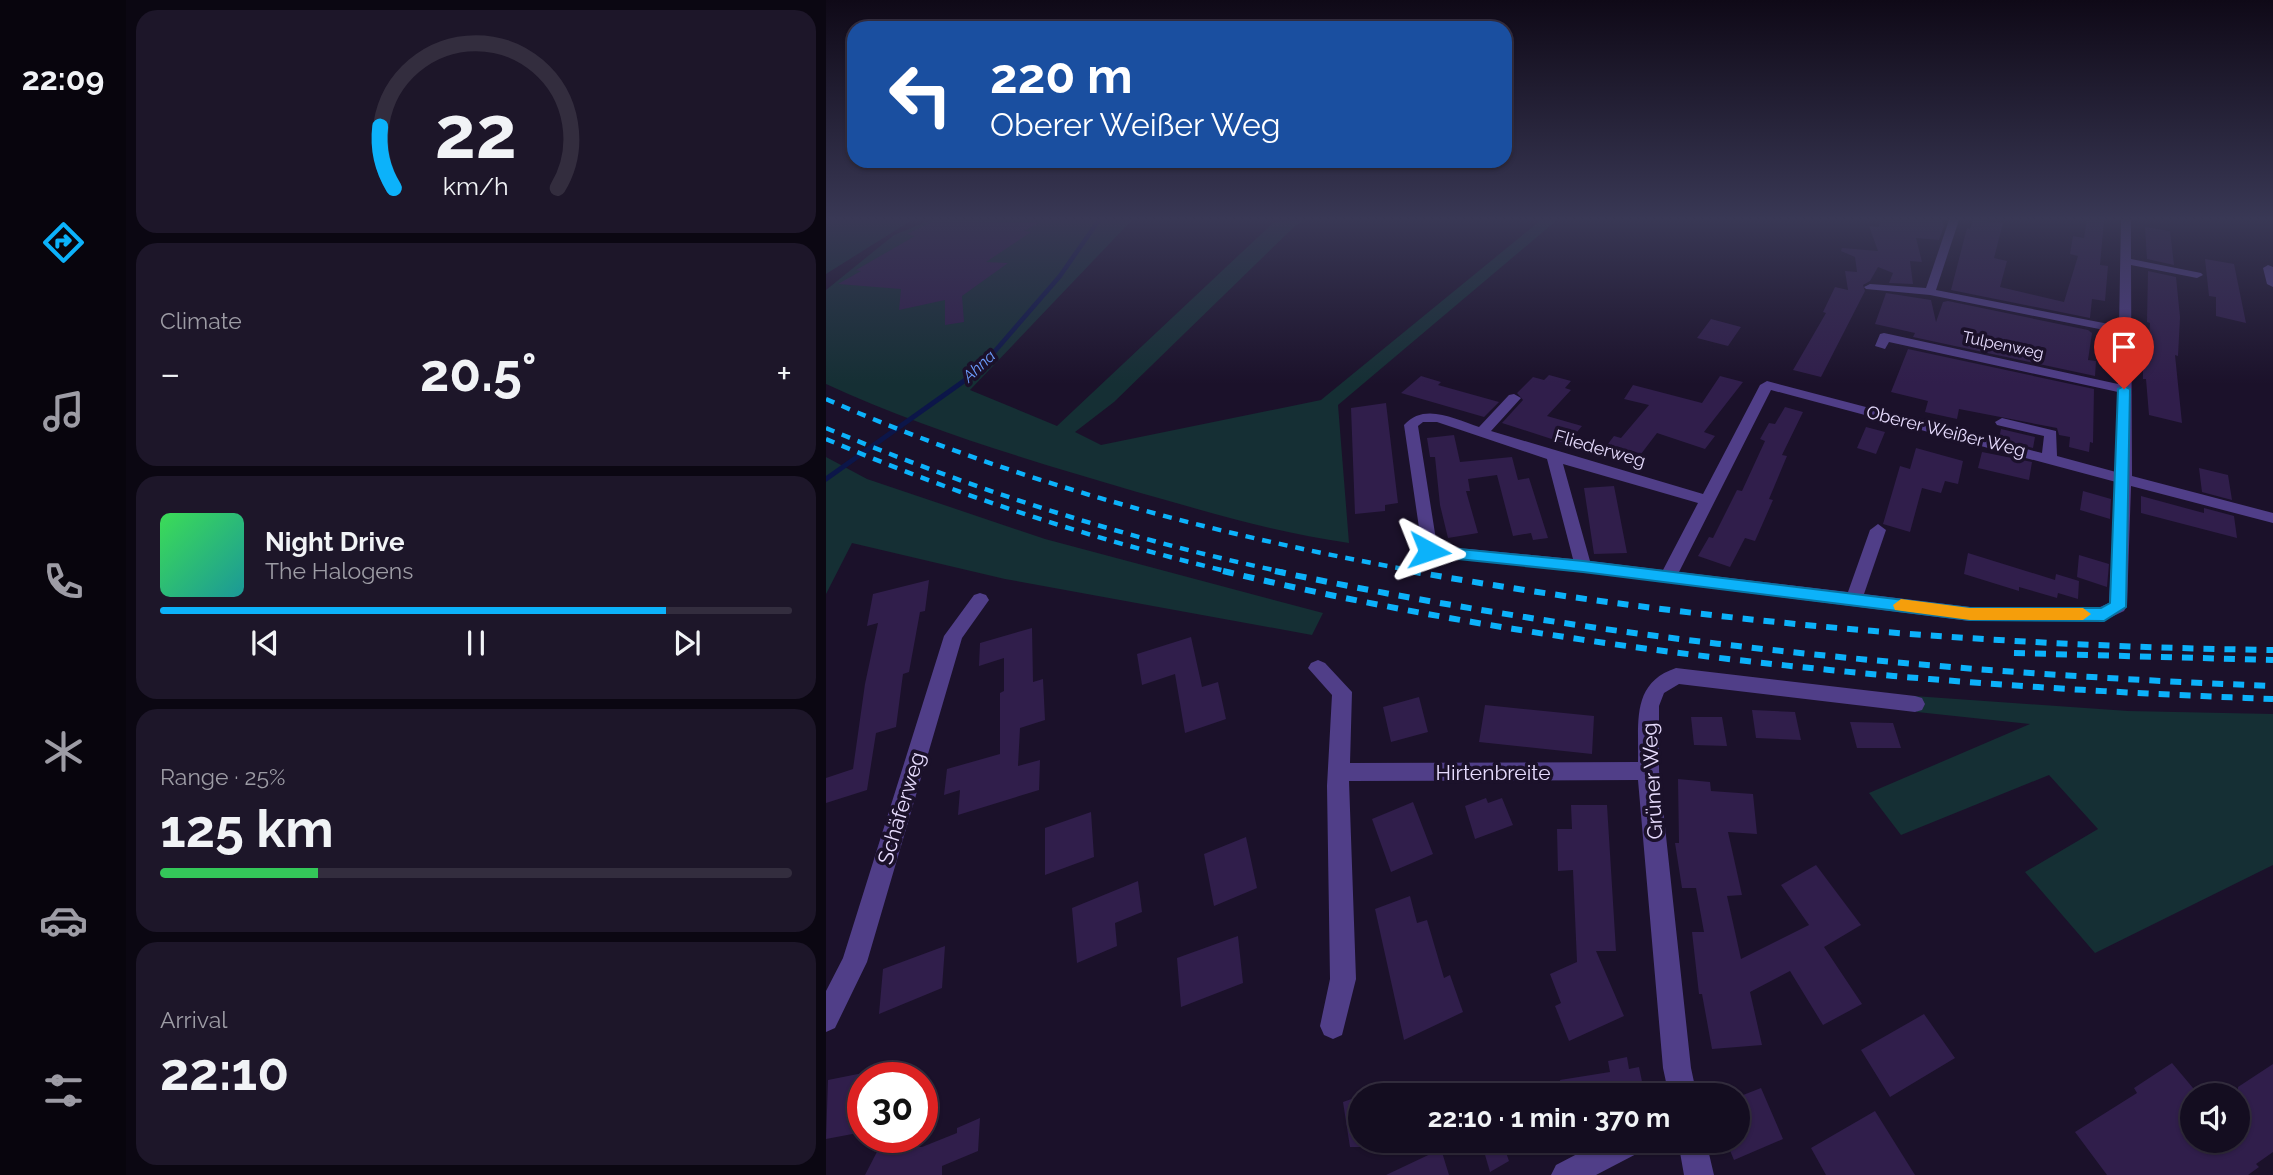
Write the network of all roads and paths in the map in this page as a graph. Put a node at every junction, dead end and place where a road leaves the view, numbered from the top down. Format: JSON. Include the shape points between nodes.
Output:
{"nodes":[{"id":1,"x":1936,"y":275,"type":"edge"},
{"id":2,"x":2125,"y":275,"type":"edge"},
{"id":3,"x":1870,"y":287,"type":"dead end"},
{"id":4,"x":1930,"y":292,"type":"junction"},
{"id":5,"x":2123,"y":330,"type":"junction"},
{"id":6,"x":1881,"y":346,"type":"dead end"},
{"id":7,"x":2124,"y":389,"type":"junction"},
{"id":8,"x":1514,"y":398,"type":"dead end"},
{"id":9,"x":2002,"y":422,"type":"dead end"},
{"id":10,"x":1483,"y":431,"type":"junction"},
{"id":11,"x":1554,"y":456,"type":"junction"},
{"id":12,"x":2049,"y":458,"type":"junction"},
{"id":13,"x":2124,"y":477,"type":"junction"},
{"id":14,"x":1707,"y":500,"type":"junction"},
{"id":15,"x":2273,"y":518,"type":"edge"},
{"id":16,"x":1878,"y":530,"type":"dead end"},
{"id":17,"x":1583,"y":566,"type":"junction"},
{"id":18,"x":1667,"y":578,"type":"junction"},
{"id":19,"x":1854,"y":599,"type":"junction"},
{"id":20,"x":980,"y":600,"type":"dead end"},
{"id":21,"x":1318,"y":668,"type":"dead end"},
{"id":22,"x":1915,"y":704,"type":"dead end"},
{"id":23,"x":1648,"y":771,"type":"junction"},
{"id":24,"x":1338,"y":772,"type":"junction"},
{"id":25,"x":826,"y":1019,"type":"edge"},
{"id":26,"x":1333,"y":1026,"type":"dead end"},
{"id":27,"x":1680,"y":1083,"type":"edge"},
{"id":28,"x":1609,"y":1153,"type":"edge"},
{"id":29,"x":1694,"y":1153,"type":"edge"},
{"id":30,"x":1566,"y":1175,"type":"edge"},
{"id":31,"x":1699,"y":1175,"type":"edge"}],
"edges":[{"from":1,"to":4,"type":"street"},
{"from":2,"to":5,"type":"street"},
{"from":3,"to":4,"type":"street"},
{"from":4,"to":5,"type":"street"},
{"from":5,"to":7,"type":"street"},
{"from":6,"to":7,"type":"street","name":"Tulpenweg","via":[[1884,337]]},
{"from":7,"to":13,"type":"street"},
{"from":8,"to":10,"type":"street"},
{"from":9,"to":12,"type":"street","via":[[2051,434]]},
{"from":10,"to":11,"type":"street","name":"Fliederweg"},
{"from":10,"to":17,"type":"street","name":"Fliederweg","via":[[1438,418],[1420,418],[1411,425],[1429,551]]},
{"from":11,"to":14,"type":"street","name":"Fliederweg"},
{"from":11,"to":17,"type":"street"},
{"from":12,"to":13,"type":"street","name":"Oberer Weißer Weg"},
{"from":12,"to":14,"type":"street","name":"Oberer Weißer Weg","via":[[1768,385]]},
{"from":13,"to":15,"type":"street","name":"Oberer Weißer Weg"},
{"from":13,"to":19,"type":"street","via":[[2118,607],[2104,614],[1970,614]]},
{"from":14,"to":18,"type":"street"},
{"from":16,"to":19,"type":"street"},
{"from":17,"to":18,"type":"street"},
{"from":18,"to":19,"type":"street"},
{"from":20,"to":25,"type":"street","name":"Schäferweg","via":[[953,636],[854,962]]},
{"from":21,"to":24,"type":"street","via":[[1342,692]]},
{"from":22,"to":23,"type":"street","name":"Grüner Weg","via":[[1676,676],[1656,688],[1649,706]]},
{"from":23,"to":24,"type":"street","name":"Hirtenbreite"},
{"from":23,"to":27,"type":"street","name":"Grüner Weg"},
{"from":24,"to":26,"type":"street","via":[[1343,979]]},
{"from":28,"to":30,"type":"street"},
{"from":29,"to":31,"type":"street"}]}
